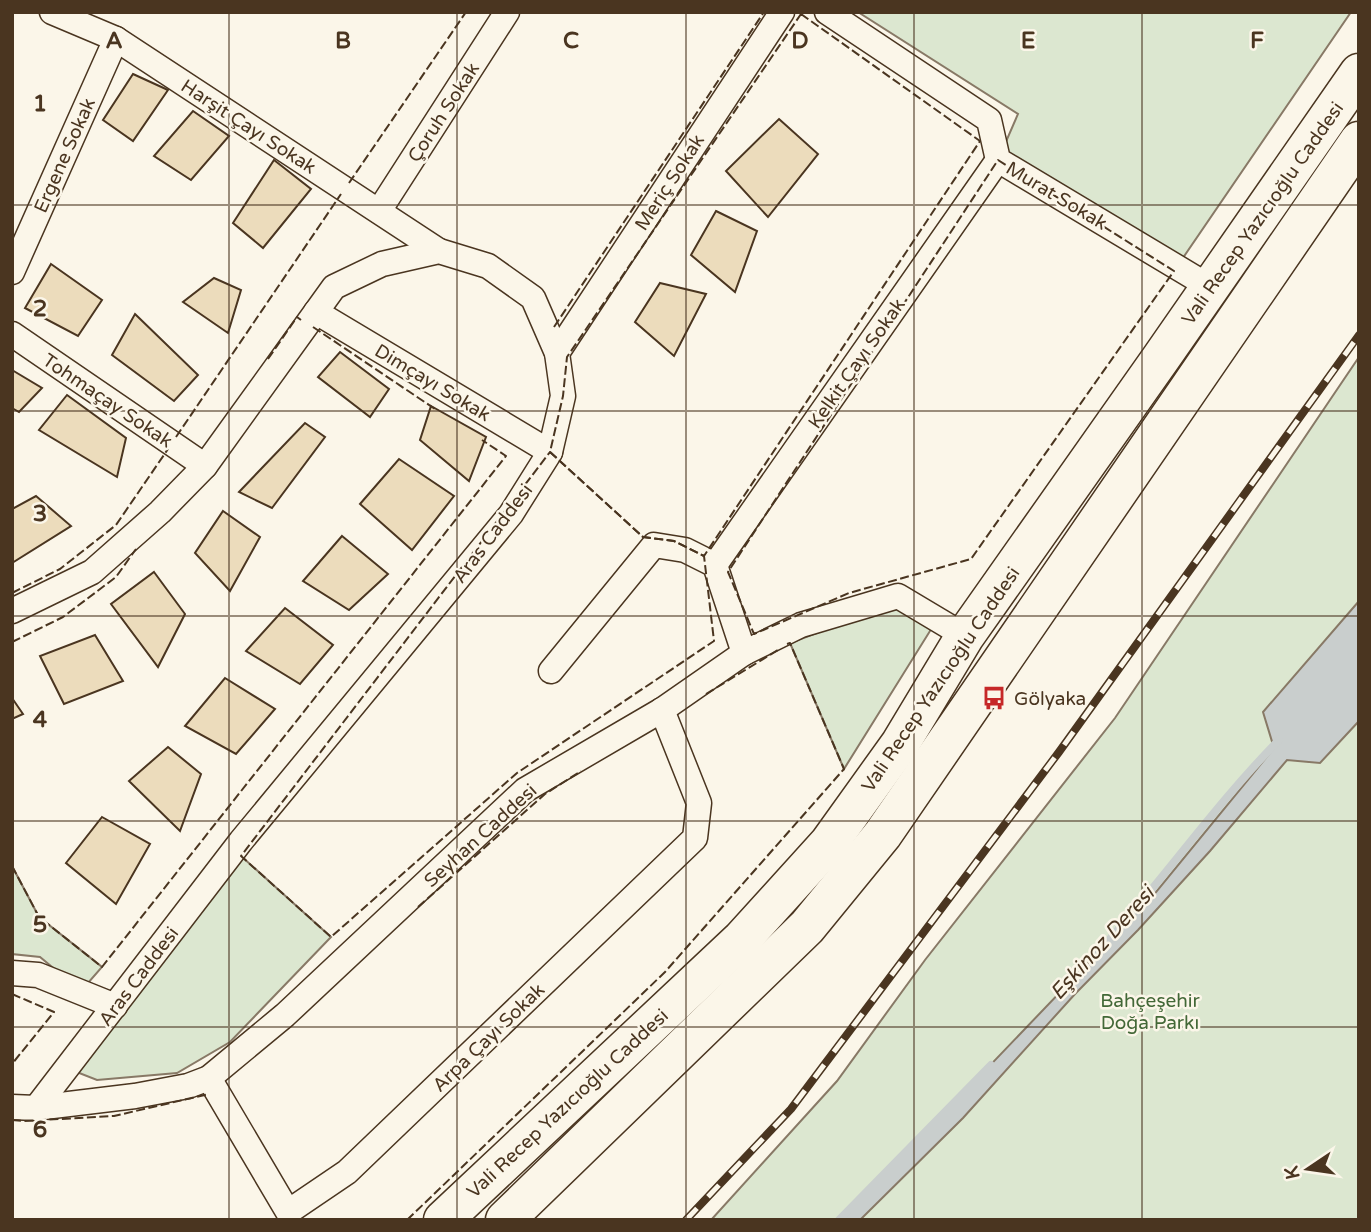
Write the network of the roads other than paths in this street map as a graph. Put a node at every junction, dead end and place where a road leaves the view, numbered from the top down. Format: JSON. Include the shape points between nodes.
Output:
{"nodes":[{"id":1,"x":52,"y":12,"type":"edge"},
{"id":2,"x":507,"y":12,"type":"edge"},
{"id":3,"x":782,"y":12,"type":"edge"},
{"id":4,"x":827,"y":12,"type":"edge"},
{"id":5,"x":95,"y":20,"type":"edge"},
{"id":6,"x":116,"y":39,"type":"junction"},
{"id":7,"x":1359,"y":73,"type":"edge"},
{"id":8,"x":1359,"y":141,"type":"edge"},
{"id":9,"x":998,"y":160,"type":"junction"},
{"id":10,"x":379,"y":211,"type":"junction"},
{"id":11,"x":439,"y":251,"type":"junction"},
{"id":12,"x":12,"y":272,"type":"edge"},
{"id":13,"x":1210,"y":287,"type":"junction"},
{"id":14,"x":316,"y":312,"type":"junction"},
{"id":15,"x":12,"y":334,"type":"edge"},
{"id":16,"x":557,"y":352,"type":"junction"},
{"id":17,"x":550,"y":453,"type":"junction"},
{"id":18,"x":205,"y":466,"type":"junction"},
{"id":19,"x":715,"y":565,"type":"junction"},
{"id":20,"x":12,"y":611,"type":"edge"},
{"id":21,"x":965,"y":636,"type":"junction"},
{"id":22,"x":744,"y":653,"type":"junction"},
{"id":23,"x":551,"y":671,"type":"dead end"},
{"id":24,"x":662,"y":710,"type":"junction"},
{"id":25,"x":12,"y":972,"type":"edge"},
{"id":26,"x":115,"y":1006,"type":"junction"},
{"id":27,"x":209,"y":1078,"type":"junction"},
{"id":28,"x":24,"y":1107,"type":"edge"},
{"id":29,"x":443,"y":1220,"type":"edge"},
{"id":30,"x":505,"y":1220,"type":"edge"}],
"edges":[{"from":1,"to":5,"type":"street","name":"Harşit Çayı Sokak"},
{"from":2,"to":10,"type":"street","name":"Çoruh Sokak"},
{"from":3,"to":16,"type":"street","name":"Meriç Sokak"},
{"from":4,"to":9,"type":"street","name":"Murat Sokak","via":[[989,120]]},
{"from":5,"to":6,"type":"street","name":"Harşit Çayı Sokak"},
{"from":6,"to":10,"type":"street","name":"Harşit Çayı Sokak"},
{"from":6,"to":12,"type":"street","name":"Ergene Sokak"},
{"from":7,"to":13,"type":"main road","name":"Vali Recep Yazıcıoğlu Caddesi"},
{"from":8,"to":30,"type":"main road","name":"Vali Recep Yazıcıoğlu Caddesi","via":[[883,834],[807,928]]},
{"from":9,"to":13,"type":"street","name":"Murat Sokak"},
{"from":9,"to":19,"type":"street","name":"Kelkit Çayı Sokak"},
{"from":10,"to":11,"type":"street","name":"Harşit Çayı Sokak"},
{"from":11,"to":14,"type":"street","name":"Aras Caddesi","via":[[382,264],[334,287]]},
{"from":11,"to":16,"type":"street","name":"Aras Caddesi","via":[[488,266],[533,298]]},
{"from":13,"to":21,"type":"main road","name":"Vali Recep Yazıcıoğlu Caddesi"},
{"from":14,"to":17,"type":"street","name":"Dimçayı Sokak"},
{"from":14,"to":18,"type":"street","name":"Aras Caddesi"},
{"from":15,"to":18,"type":"street","name":"Tohmaçay Sokak"},
{"from":16,"to":17,"type":"street","name":"Aras Caddesi","via":[[563,397]]},
{"from":17,"to":26,"type":"street","name":"Aras Caddesi","via":[[511,514],[240,841]]},
{"from":18,"to":20,"type":"street","name":"Aras Caddesi","via":[[92,572]]},
{"from":19,"to":22,"type":"street"},
{"from":19,"to":23,"type":"street","via":[[685,550],[654,545]]},
{"from":21,"to":22,"type":"street","name":"Seyhan Caddesi","via":[[898,596],[801,625]]},
{"from":21,"to":29,"type":"main road","name":"Vali Recep Yazıcıoğlu Caddesi","via":[[900,744],[829,843],[742,939]]},
{"from":22,"to":24,"type":"street","name":"Seyhan Caddesi"},
{"from":24,"to":27,"type":"street","name":"Seyhan Caddesi","via":[[525,790],[285,1015]]},
{"from":24,"to":27,"type":"street","name":"Arpa Çayı Sokak","via":[[699,803],[695,838],[347,1172],[288,1212]]},
{"from":25,"to":26,"type":"street","via":[[38,975]]},
{"from":26,"to":28,"type":"street","name":"Aras Caddesi"},
{"from":27,"to":28,"type":"street","name":"Seyhan Caddesi","via":[[135,1096]]}]}
